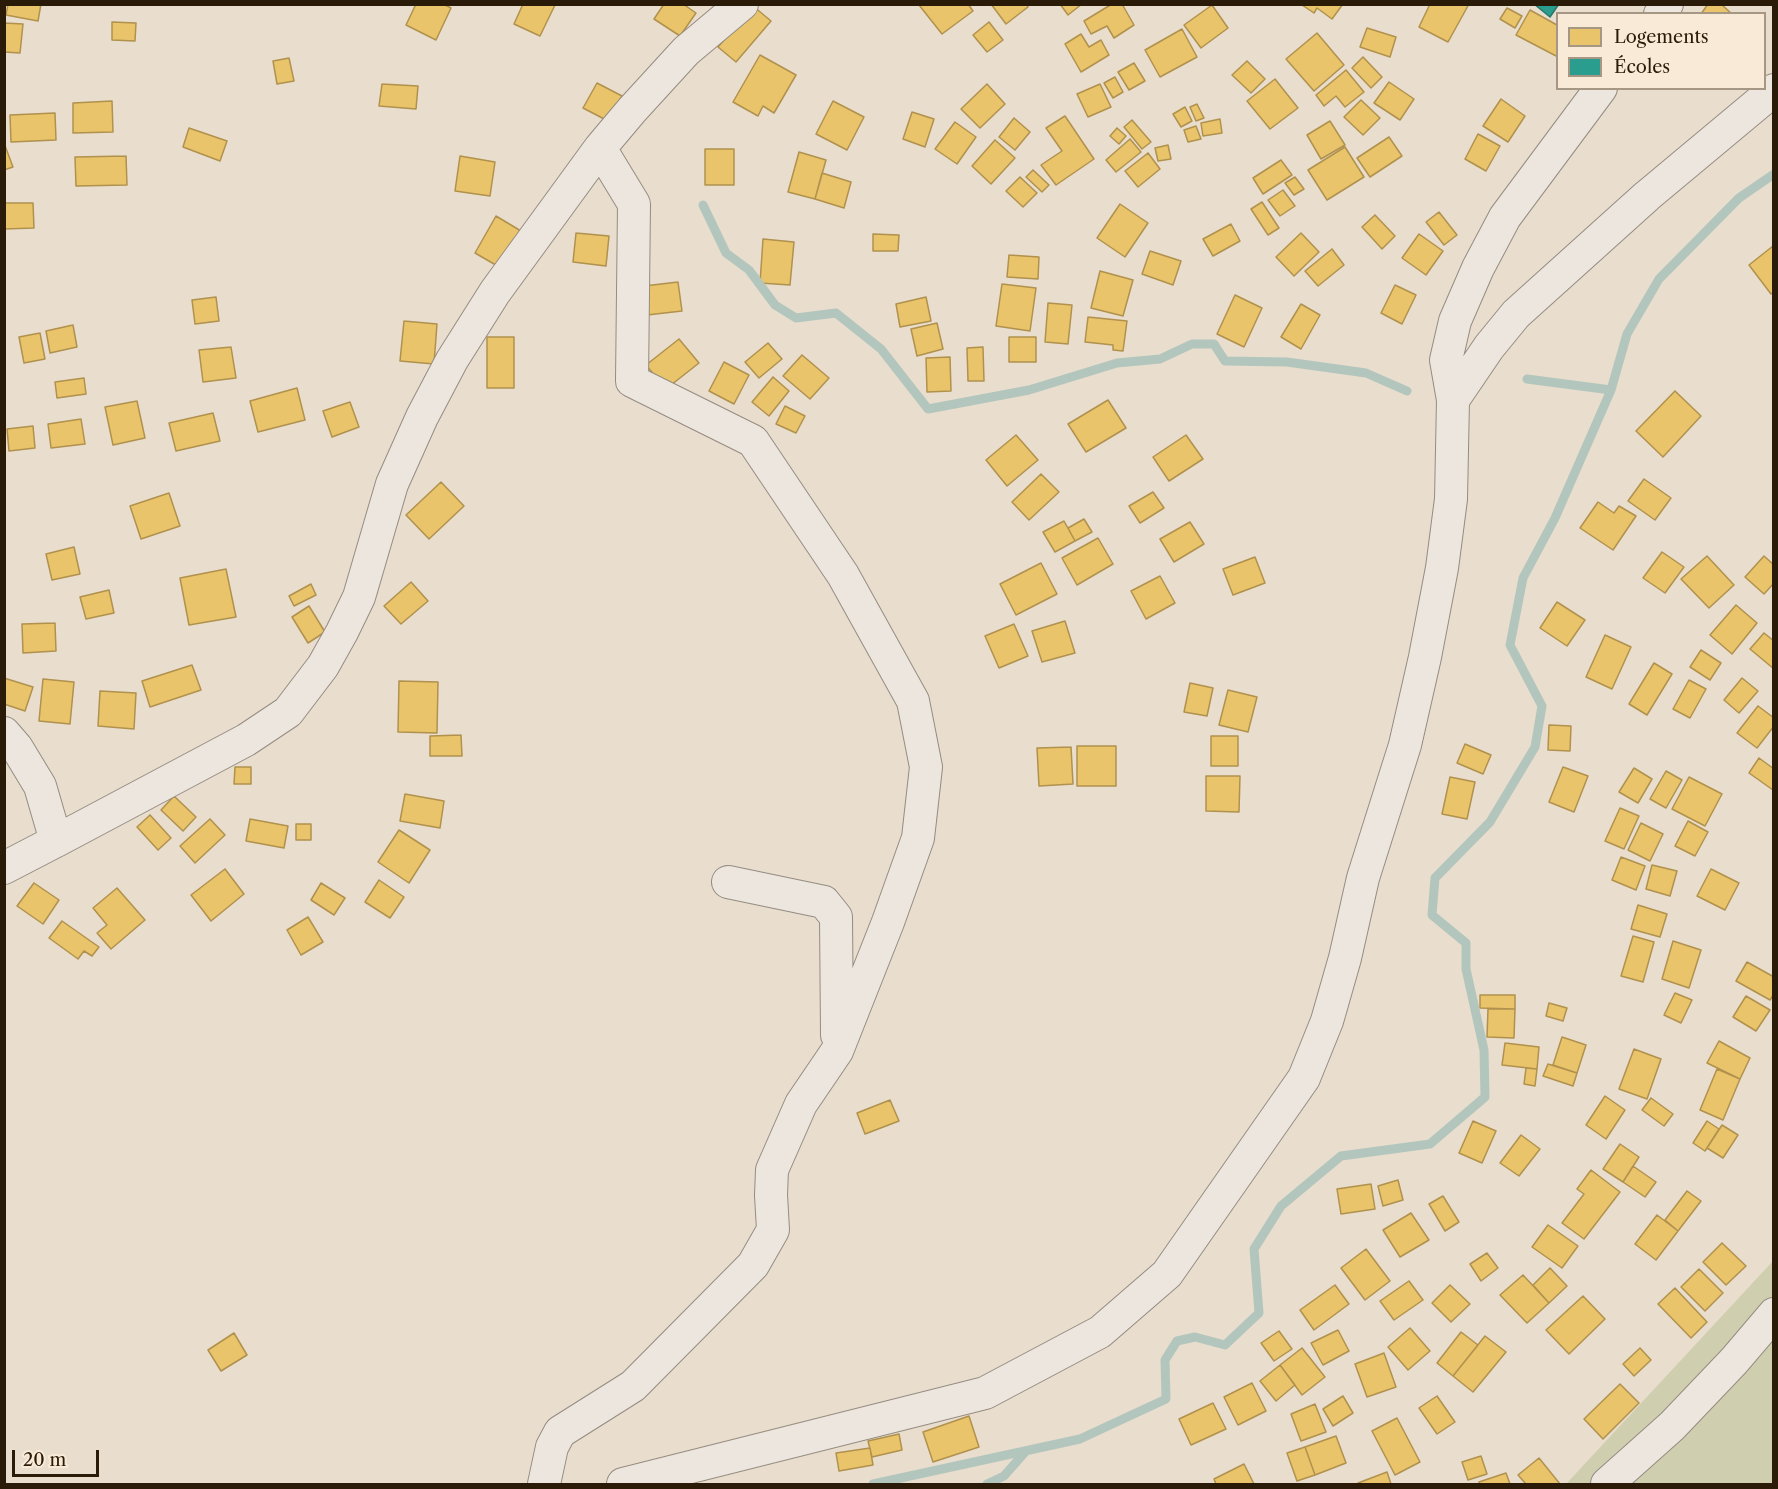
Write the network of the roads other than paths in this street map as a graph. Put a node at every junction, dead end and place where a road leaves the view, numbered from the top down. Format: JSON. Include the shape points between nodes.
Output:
{"nodes":[{"id":1,"x":742,"y":4,"type":"edge"},
{"id":2,"x":1600,"y":90,"type":"edge"},
{"id":3,"x":1773,"y":90,"type":"edge"},
{"id":4,"x":600,"y":148,"type":"junction"},
{"id":5,"x":1453,"y":400,"type":"junction"},
{"id":6,"x":4,"y":733,"type":"edge"},
{"id":7,"x":56,"y":841,"type":"junction"},
{"id":8,"x":4,"y":868,"type":"edge"},
{"id":9,"x":728,"y":882,"type":"dead end"},
{"id":10,"x":837,"y":1051,"type":"junction"},
{"id":11,"x":1773,"y":1314,"type":"edge"},
{"id":12,"x":544,"y":1485,"type":"edge"},
{"id":13,"x":623,"y":1485,"type":"edge"},
{"id":14,"x":1607,"y":1485,"type":"edge"}],
"edges":[{"from":1,"to":4,"type":"street","via":[[662,75]]},
{"from":2,"to":5,"type":"street","via":[[1505,217],[1478,268],[1455,321],[1446,360]]},
{"from":3,"to":5,"type":"street","via":[[1516,314]]},
{"from":4,"to":7,"type":"street","via":[[495,292],[452,360],[392,484],[359,597],[323,666],[288,712],[246,740]]},
{"from":4,"to":10,"type":"street","via":[[634,204],[632,381],[753,441],[843,575],[913,702],[926,767],[918,838]]},
{"from":5,"to":13,"type":"street","via":[[1451,499],[1425,657],[1405,745],[1363,878],[1346,958],[1327,1021],[1304,1078],[1167,1274],[1100,1332],[985,1393]]},
{"from":6,"to":7,"type":"street","via":[[40,786]]},
{"from":7,"to":8,"type":"street"},
{"from":9,"to":10,"type":"street","via":[[824,902],[837,917]]},
{"from":10,"to":12,"type":"street","via":[[801,1104],[772,1170],[773,1230],[753,1265],[633,1386],[560,1432],[552,1447]]},
{"from":11,"to":14,"type":"street","via":[[1672,1426]]}]}
